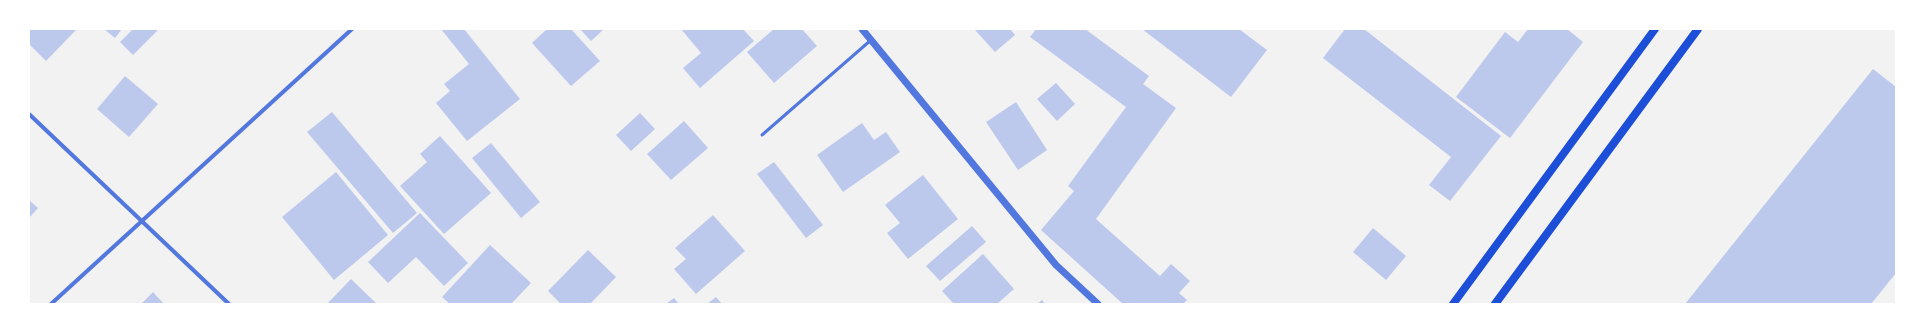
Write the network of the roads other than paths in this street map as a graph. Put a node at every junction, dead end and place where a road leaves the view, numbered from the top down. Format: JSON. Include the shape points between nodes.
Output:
{"nodes":[{"id":1,"x":352,"y":29,"type":"edge"},
{"id":2,"x":862,"y":29,"type":"edge"},
{"id":3,"x":1655,"y":29,"type":"edge"},
{"id":4,"x":1698,"y":29,"type":"edge"},
{"id":5,"x":871,"y":40,"type":"junction"},
{"id":6,"x":29,"y":114,"type":"edge"},
{"id":7,"x":762,"y":135,"type":"dead end"},
{"id":8,"x":142,"y":222,"type":"junction"},
{"id":9,"x":51,"y":304,"type":"edge"},
{"id":10,"x":229,"y":304,"type":"edge"},
{"id":11,"x":1098,"y":304,"type":"edge"},
{"id":12,"x":1453,"y":304,"type":"edge"},
{"id":13,"x":1495,"y":304,"type":"edge"}],
"edges":[{"from":1,"to":8,"type":"street"},
{"from":2,"to":5,"type":"street"},
{"from":3,"to":12,"type":"main road"},
{"from":4,"to":13,"type":"main road"},
{"from":5,"to":7,"type":"lane"},
{"from":5,"to":11,"type":"street","via":[[1056,265]]},
{"from":6,"to":8,"type":"street"},
{"from":8,"to":9,"type":"street"},
{"from":8,"to":10,"type":"street"}]}
